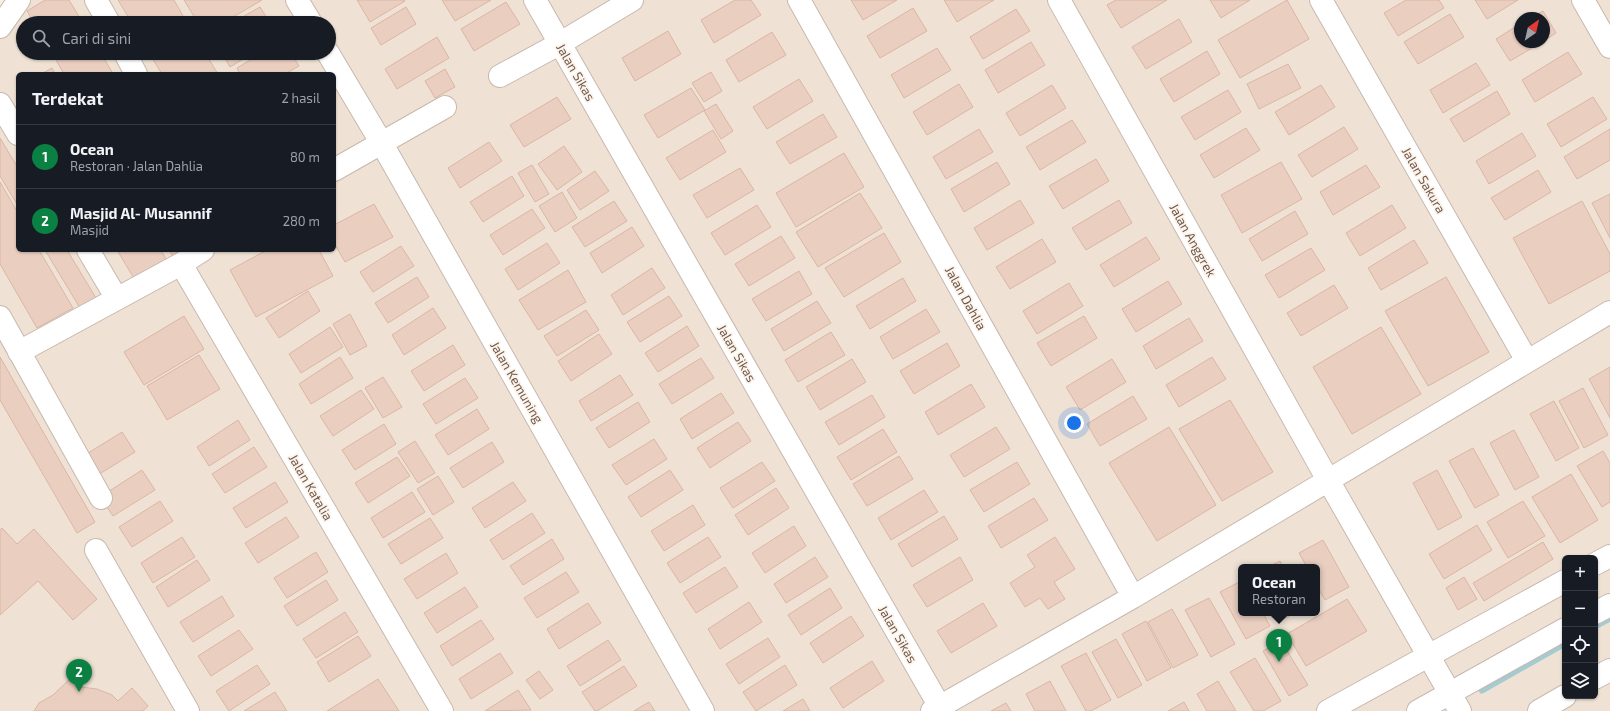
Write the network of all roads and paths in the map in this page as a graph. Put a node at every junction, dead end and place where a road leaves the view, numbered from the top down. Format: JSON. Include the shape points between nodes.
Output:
{"nodes":[{"id":1,"x":18,"y":0,"type":"edge"},
{"id":2,"x":96,"y":0,"type":"edge"},
{"id":3,"x":297,"y":0,"type":"edge"},
{"id":4,"x":535,"y":0,"type":"edge"},
{"id":5,"x":632,"y":0,"type":"edge"},
{"id":6,"x":799,"y":0,"type":"edge"},
{"id":7,"x":1058,"y":0,"type":"edge"},
{"id":8,"x":1321,"y":0,"type":"edge"},
{"id":9,"x":1583,"y":0,"type":"edge"},
{"id":10,"x":105,"y":16,"type":"edge"},
{"id":11,"x":307,"y":16,"type":"edge"},
{"id":12,"x":0,"y":27,"type":"edge"},
{"id":13,"x":559,"y":44,"type":"junction"},
{"id":14,"x":1610,"y":47,"type":"edge"},
{"id":15,"x":129,"y":60,"type":"edge"},
{"id":16,"x":332,"y":60,"type":"edge"},
{"id":17,"x":135,"y":72,"type":"edge"},
{"id":18,"x":500,"y":76,"type":"dead end"},
{"id":19,"x":0,"y":104,"type":"edge"},
{"id":20,"x":445,"y":107,"type":"dead end"},
{"id":21,"x":16,"y":131,"type":"edge"},
{"id":22,"x":381,"y":142,"type":"junction"},
{"id":23,"x":336,"y":169,"type":"edge"},
{"id":24,"x":89,"y":252,"type":"edge"},
{"id":25,"x":200,"y":252,"type":"edge"},
{"id":26,"x":181,"y":264,"type":"junction"},
{"id":27,"x":117,"y":299,"type":"junction"},
{"id":28,"x":1610,"y":312,"type":"edge"},
{"id":29,"x":0,"y":317,"type":"edge"},
{"id":30,"x":19,"y":352,"type":"junction"},
{"id":31,"x":1527,"y":361,"type":"junction"},
{"id":32,"x":1328,"y":480,"type":"junction"},
{"id":33,"x":101,"y":498,"type":"dead end"},
{"id":34,"x":96,"y":550,"type":"dead end"},
{"id":35,"x":1610,"y":556,"type":"edge"},
{"id":36,"x":1598,"y":562,"type":"edge"},
{"id":37,"x":1562,"y":583,"type":"edge"},
{"id":38,"x":1133,"y":597,"type":"junction"},
{"id":39,"x":1610,"y":604,"type":"edge"},
{"id":40,"x":1598,"y":611,"type":"edge"},
{"id":41,"x":1562,"y":632,"type":"edge"},
{"id":42,"x":1428,"y":657,"type":"junction"},
{"id":43,"x":1610,"y":670,"type":"edge"},
{"id":44,"x":1598,"y":676,"type":"edge"},
{"id":45,"x":1562,"y":698,"type":"edge"},
{"id":46,"x":1454,"y":702,"type":"edge"},
{"id":47,"x":936,"y":709,"type":"edge"},
{"id":48,"x":188,"y":711,"type":"edge"},
{"id":49,"x":442,"y":711,"type":"edge"},
{"id":50,"x":703,"y":711,"type":"edge"},
{"id":51,"x":1328,"y":711,"type":"edge"},
{"id":52,"x":1418,"y":711,"type":"edge"},
{"id":53,"x":1539,"y":711,"type":"edge"}],
"edges":[{"from":1,"to":12,"type":"street"},
{"from":2,"to":10,"type":"street"},
{"from":3,"to":11,"type":"street"},
{"from":4,"to":13,"type":"street","name":"Jalan Sikas"},
{"from":5,"to":13,"type":"street"},
{"from":6,"to":38,"type":"street","name":"Jalan Dahlia"},
{"from":7,"to":32,"type":"street","name":"Jalan Anggrek"},
{"from":8,"to":31,"type":"street","name":"Jalan Sakura"},
{"from":9,"to":14,"type":"street"},
{"from":13,"to":18,"type":"street"},
{"from":13,"to":47,"type":"street","name":"Jalan Sikas"},
{"from":15,"to":17,"type":"street"},
{"from":16,"to":22,"type":"street","name":"Jalan Kemuning"},
{"from":19,"to":21,"type":"street"},
{"from":20,"to":22,"type":"street"},
{"from":22,"to":23,"type":"street"},
{"from":22,"to":50,"type":"street","name":"Jalan Kemuning"},
{"from":24,"to":27,"type":"street"},
{"from":25,"to":26,"type":"street"},
{"from":26,"to":27,"type":"street"},
{"from":26,"to":49,"type":"street","name":"Jalan Katalia"},
{"from":27,"to":30,"type":"street"},
{"from":28,"to":31,"type":"street"},
{"from":29,"to":30,"type":"street"},
{"from":30,"to":33,"type":"street"},
{"from":31,"to":32,"type":"street"},
{"from":32,"to":38,"type":"street"},
{"from":32,"to":42,"type":"street","name":"Jalan Anggrek"},
{"from":34,"to":48,"type":"street"},
{"from":35,"to":36,"type":"street"},
{"from":37,"to":42,"type":"street"},
{"from":38,"to":47,"type":"street"},
{"from":39,"to":40,"type":"street"},
{"from":41,"to":46,"type":"street"},
{"from":42,"to":46,"type":"street","name":"Jalan Anggrek"},
{"from":42,"to":51,"type":"street"},
{"from":43,"to":44,"type":"street"},
{"from":45,"to":53,"type":"street"},
{"from":46,"to":52,"type":"street"}]}
